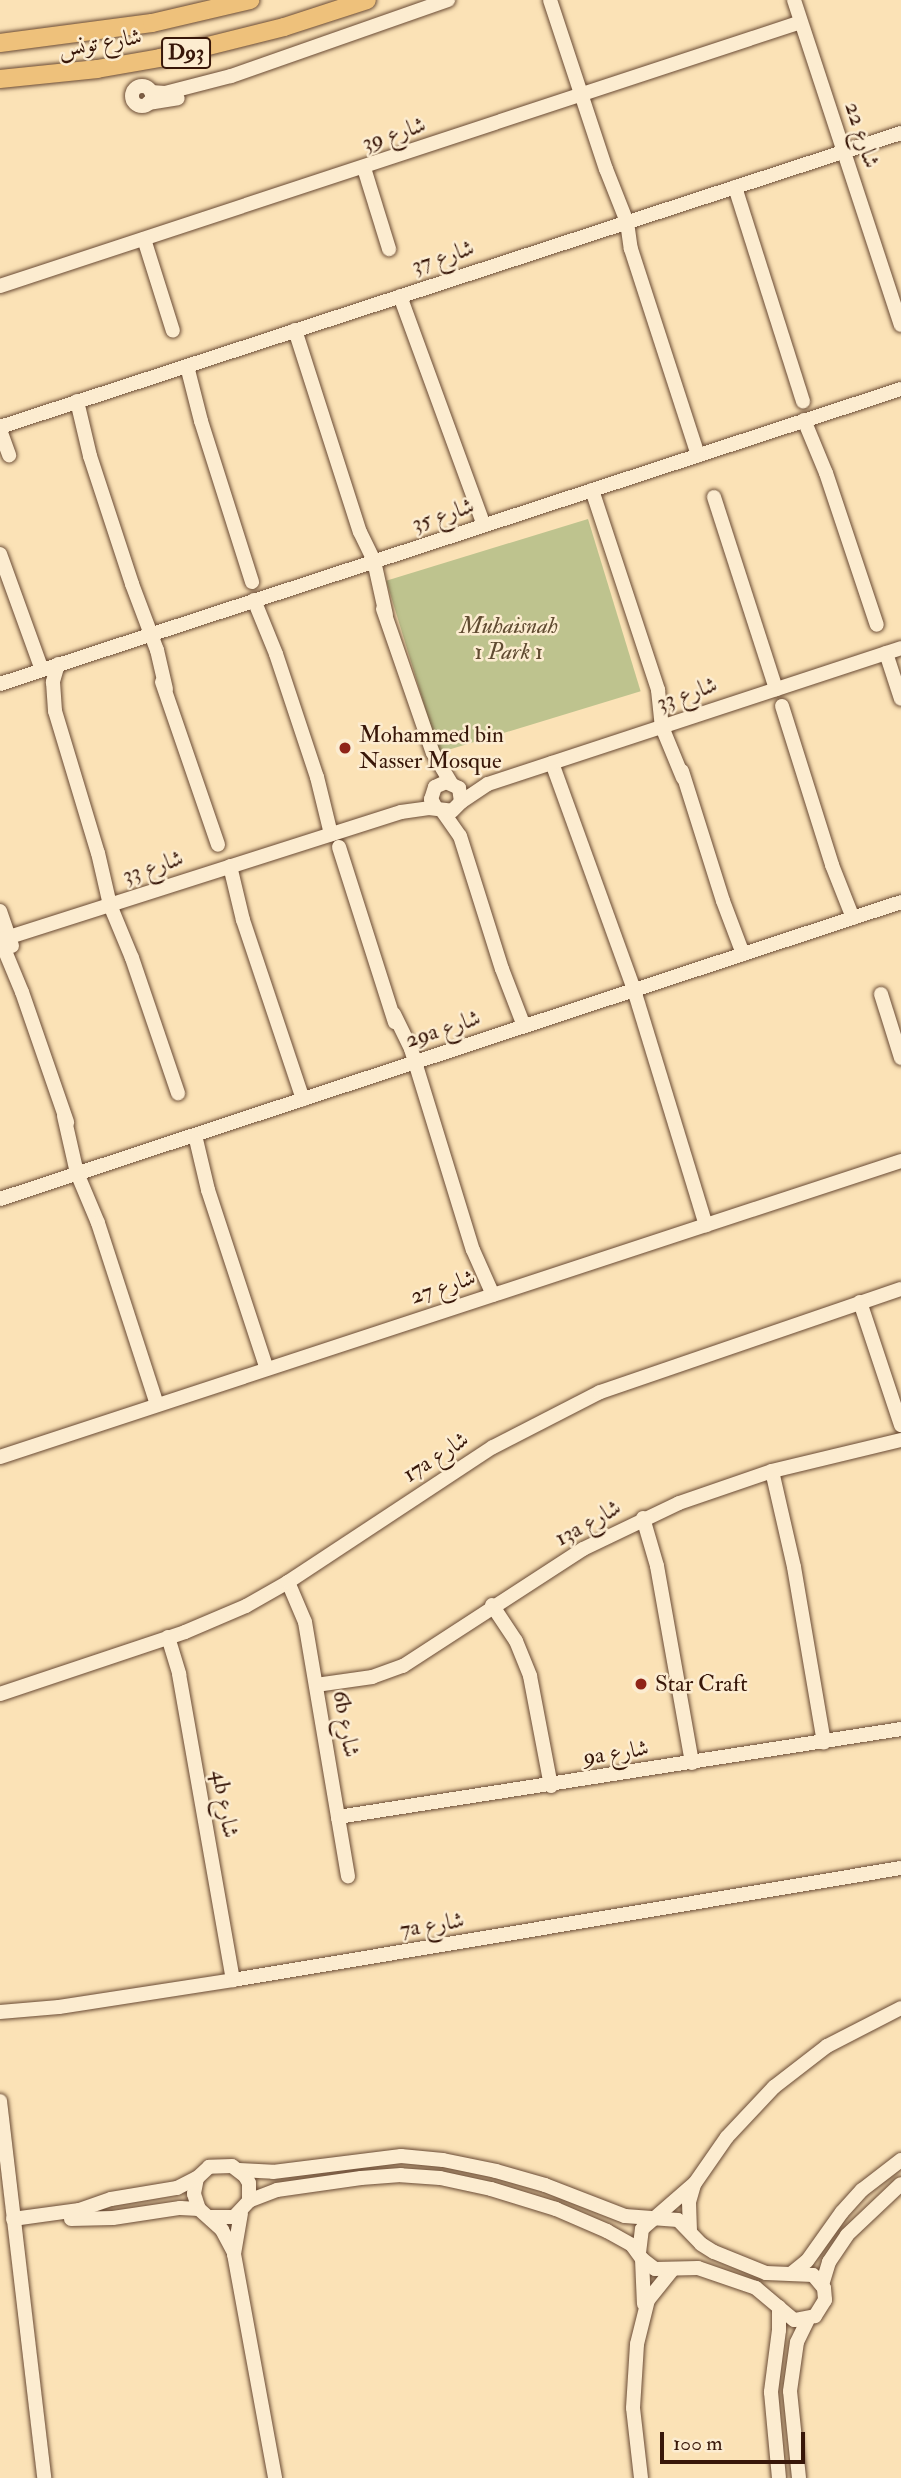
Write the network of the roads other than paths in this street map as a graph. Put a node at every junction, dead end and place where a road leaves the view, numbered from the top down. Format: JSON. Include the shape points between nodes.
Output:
{"nodes":[{"id":1,"x":250,"y":0,"type":"edge"},
{"id":2,"x":367,"y":0,"type":"edge"},
{"id":3,"x":448,"y":0,"type":"edge"},
{"id":4,"x":550,"y":0,"type":"edge"},
{"id":5,"x":794,"y":0,"type":"edge"},
{"id":6,"x":801,"y":22,"type":"junction"},
{"id":7,"x":0,"y":43,"type":"edge"},
{"id":8,"x":0,"y":79,"type":"edge"},
{"id":9,"x":581,"y":95,"type":"junction"},
{"id":10,"x":150,"y":98,"type":"dead end"},
{"id":11,"x":901,"y":133,"type":"edge"},
{"id":12,"x":844,"y":151,"type":"junction"},
{"id":13,"x":364,"y":168,"type":"junction"},
{"id":14,"x":735,"y":187,"type":"junction"},
{"id":15,"x":622,"y":223,"type":"junction"},
{"id":16,"x":144,"y":239,"type":"junction"},
{"id":17,"x":389,"y":250,"type":"dead end"},
{"id":18,"x":0,"y":286,"type":"edge"},
{"id":19,"x":404,"y":294,"type":"junction"},
{"id":20,"x":901,"y":325,"type":"edge"},
{"id":21,"x":295,"y":330,"type":"junction"},
{"id":22,"x":173,"y":331,"type":"dead end"},
{"id":23,"x":183,"y":367,"type":"junction"},
{"id":24,"x":901,"y":389,"type":"edge"},
{"id":25,"x":803,"y":401,"type":"dead end"},
{"id":26,"x":73,"y":402,"type":"junction"},
{"id":27,"x":809,"y":419,"type":"junction"},
{"id":28,"x":0,"y":428,"type":"edge"},
{"id":29,"x":9,"y":455,"type":"dead end"},
{"id":30,"x":698,"y":455,"type":"junction"},
{"id":31,"x":592,"y":490,"type":"junction"},
{"id":32,"x":714,"y":497,"type":"dead end"},
{"id":33,"x":479,"y":527,"type":"junction"},
{"id":34,"x":0,"y":554,"type":"edge"},
{"id":35,"x":369,"y":563,"type":"junction"},
{"id":36,"x":252,"y":582,"type":"dead end"},
{"id":37,"x":258,"y":599,"type":"junction"},
{"id":38,"x":877,"y":625,"type":"dead end"},
{"id":39,"x":148,"y":635,"type":"junction"},
{"id":40,"x":901,"y":648,"type":"edge"},
{"id":41,"x":886,"y":653,"type":"junction"},
{"id":42,"x":58,"y":664,"type":"junction"},
{"id":43,"x":38,"y":671,"type":"junction"},
{"id":44,"x":0,"y":684,"type":"edge"},
{"id":45,"x":776,"y":689,"type":"junction"},
{"id":46,"x":901,"y":699,"type":"edge"},
{"id":47,"x":782,"y":706,"type":"dead end"},
{"id":48,"x":666,"y":725,"type":"junction"},
{"id":49,"x":433,"y":753,"type":"junction"},
{"id":50,"x":556,"y":761,"type":"junction"},
{"id":51,"x":453,"y":784,"type":"junction"},
{"id":52,"x":488,"y":784,"type":"junction"},
{"id":53,"x":437,"y":800,"type":"junction"},
{"id":54,"x":460,"y":804,"type":"junction"},
{"id":55,"x":460,"y":836,"type":"junction"},
{"id":56,"x":336,"y":837,"type":"junction"},
{"id":57,"x":218,"y":845,"type":"dead end"},
{"id":58,"x":226,"y":868,"type":"junction"},
{"id":59,"x":901,"y":902,"type":"edge"},
{"id":60,"x":114,"y":904,"type":"junction"},
{"id":61,"x":0,"y":911,"type":"edge"},
{"id":62,"x":849,"y":919,"type":"junction"},
{"id":63,"x":2,"y":939,"type":"edge"},
{"id":64,"x":739,"y":956,"type":"junction"},
{"id":65,"x":630,"y":991,"type":"junction"},
{"id":66,"x":881,"y":994,"type":"dead end"},
{"id":67,"x":520,"y":1028,"type":"junction"},
{"id":68,"x":901,"y":1058,"type":"edge"},
{"id":69,"x":411,"y":1064,"type":"junction"},
{"id":70,"x":178,"y":1093,"type":"dead end"},
{"id":71,"x":299,"y":1100,"type":"junction"},
{"id":72,"x":191,"y":1136,"type":"junction"},
{"id":73,"x":901,"y":1161,"type":"edge"},
{"id":74,"x":81,"y":1172,"type":"junction"},
{"id":75,"x":0,"y":1199,"type":"edge"},
{"id":76,"x":706,"y":1225,"type":"junction"},
{"id":77,"x":901,"y":1289,"type":"edge"},
{"id":78,"x":488,"y":1297,"type":"junction"},
{"id":79,"x":860,"y":1302,"type":"junction"},
{"id":80,"x":267,"y":1369,"type":"junction"},
{"id":81,"x":157,"y":1405,"type":"junction"},
{"id":82,"x":901,"y":1424,"type":"edge"},
{"id":83,"x":901,"y":1440,"type":"edge"},
{"id":84,"x":0,"y":1457,"type":"edge"},
{"id":85,"x":772,"y":1471,"type":"junction"},
{"id":86,"x":643,"y":1518,"type":"junction"},
{"id":87,"x":288,"y":1583,"type":"junction"},
{"id":88,"x":492,"y":1605,"type":"junction"},
{"id":89,"x":168,"y":1637,"type":"junction"},
{"id":90,"x":316,"y":1685,"type":"junction"},
{"id":91,"x":3,"y":1691,"type":"edge"},
{"id":92,"x":901,"y":1729,"type":"edge"},
{"id":93,"x":824,"y":1742,"type":"junction"},
{"id":94,"x":692,"y":1763,"type":"junction"},
{"id":95,"x":551,"y":1786,"type":"junction"},
{"id":96,"x":338,"y":1817,"type":"junction"},
{"id":97,"x":901,"y":1868,"type":"edge"},
{"id":98,"x":901,"y":1875,"type":"edge"},
{"id":99,"x":348,"y":1876,"type":"dead end"},
{"id":100,"x":812,"y":1885,"type":"junction"},
{"id":101,"x":233,"y":1980,"type":"junction"},
{"id":102,"x":59,"y":2007,"type":"junction"},
{"id":103,"x":901,"y":2008,"type":"edge"},
{"id":104,"x":0,"y":2012,"type":"edge"},
{"id":105,"x":0,"y":2020,"type":"edge"},
{"id":106,"x":0,"y":2101,"type":"edge"},
{"id":107,"x":901,"y":2160,"type":"edge"},
{"id":108,"x":239,"y":2170,"type":"junction"},
{"id":109,"x":197,"y":2178,"type":"junction"},
{"id":110,"x":695,"y":2183,"type":"junction"},
{"id":111,"x":901,"y":2183,"type":"edge"},
{"id":112,"x":245,"y":2207,"type":"junction"},
{"id":113,"x":204,"y":2213,"type":"junction"},
{"id":114,"x":655,"y":2218,"type":"junction"},
{"id":115,"x":49,"y":2219,"type":"junction"},
{"id":116,"x":14,"y":2223,"type":"junction"},
{"id":117,"x":690,"y":2231,"type":"junction"},
{"id":118,"x":234,"y":2254,"type":"junction"},
{"id":119,"x":641,"y":2256,"type":"junction"},
{"id":120,"x":672,"y":2270,"type":"junction"},
{"id":121,"x":792,"y":2273,"type":"junction"},
{"id":122,"x":822,"y":2285,"type":"junction"},
{"id":123,"x":779,"y":2307,"type":"junction"},
{"id":124,"x":644,"y":2309,"type":"junction"},
{"id":125,"x":808,"y":2319,"type":"junction"},
{"id":126,"x":800,"y":2477,"type":"edge"},
{"id":127,"x":44,"y":2478,"type":"edge"},
{"id":128,"x":275,"y":2478,"type":"edge"},
{"id":129,"x":640,"y":2478,"type":"edge"},
{"id":130,"x":779,"y":2478,"type":"edge"}],
"edges":[{"from":1,"to":7,"type":"main road","name":"شارع تونس","number":"D93","via":[[152,23]]},
{"from":2,"to":8,"type":"main road","name":"شارع تونس","number":"D93","via":[[284,27],[160,58]]},
{"from":3,"to":10,"type":"street","via":[[231,76]]},
{"from":4,"to":9,"type":"street"},
{"from":5,"to":6,"type":"street","name":"شارع 22"},
{"from":6,"to":9,"type":"street","name":"شارع 39"},
{"from":6,"to":12,"type":"street","name":"شارع 22"},
{"from":9,"to":13,"type":"street","name":"شارع 39"},
{"from":9,"to":15,"type":"street"},
{"from":11,"to":12,"type":"street","name":"شارع 37"},
{"from":12,"to":14,"type":"street","name":"شارع 37"},
{"from":12,"to":20,"type":"street","name":"شارع 22"},
{"from":13,"to":16,"type":"street","name":"شارع 39"},
{"from":13,"to":17,"type":"street"},
{"from":14,"to":15,"type":"street","name":"شارع 37"},
{"from":14,"to":25,"type":"street"},
{"from":15,"to":19,"type":"street","name":"شارع 37"},
{"from":15,"to":30,"type":"street"},
{"from":16,"to":18,"type":"street","name":"شارع 39"},
{"from":16,"to":22,"type":"street"},
{"from":19,"to":21,"type":"street","name":"شارع 37"},
{"from":19,"to":33,"type":"street"},
{"from":21,"to":23,"type":"street","name":"شارع 37"},
{"from":21,"to":35,"type":"street"},
{"from":23,"to":26,"type":"street","name":"شارع 37"},
{"from":23,"to":36,"type":"street"},
{"from":24,"to":27,"type":"street","name":"شارع 35"},
{"from":26,"to":28,"type":"street","name":"شارع 37"},
{"from":26,"to":39,"type":"street"},
{"from":27,"to":30,"type":"street","name":"شارع 35"},
{"from":27,"to":38,"type":"street"},
{"from":28,"to":29,"type":"street"},
{"from":30,"to":31,"type":"street","name":"شارع 35"},
{"from":31,"to":33,"type":"street","name":"شارع 35"},
{"from":31,"to":48,"type":"street"},
{"from":32,"to":45,"type":"street"},
{"from":33,"to":35,"type":"street","name":"شارع 35"},
{"from":34,"to":43,"type":"street"},
{"from":35,"to":37,"type":"street","name":"شارع 35"},
{"from":35,"to":49,"type":"street"},
{"from":37,"to":39,"type":"street","name":"شارع 35"},
{"from":37,"to":56,"type":"street"},
{"from":39,"to":42,"type":"street","name":"شارع 35"},
{"from":39,"to":57,"type":"street"},
{"from":40,"to":41,"type":"street","name":"شارع 33"},
{"from":41,"to":45,"type":"street","name":"شارع 33"},
{"from":41,"to":46,"type":"street"},
{"from":42,"to":43,"type":"street","name":"شارع 35"},
{"from":42,"to":60,"type":"street","via":[[53,682],[55,711]]},
{"from":43,"to":44,"type":"street","name":"شارع 35"},
{"from":45,"to":48,"type":"street","name":"شارع 33"},
{"from":47,"to":62,"type":"street"},
{"from":48,"to":50,"type":"street","name":"شارع 33"},
{"from":48,"to":64,"type":"street"},
{"from":49,"to":51,"type":"street"},
{"from":49,"to":53,"type":"street"},
{"from":50,"to":52,"type":"street","name":"شارع 33"},
{"from":50,"to":65,"type":"street"},
{"from":51,"to":52,"type":"street","name":"شارع 33"},
{"from":51,"to":53,"type":"street","name":"شارع 33"},
{"from":51,"to":54,"type":"street","via":[[461,792]]},
{"from":52,"to":54,"type":"street","name":"شارع 33"},
{"from":53,"to":54,"type":"street","name":"شارع 33","via":[[452,811]]},
{"from":53,"to":55,"type":"street"},
{"from":53,"to":56,"type":"street","name":"شارع 33"},
{"from":54,"to":55,"type":"street"},
{"from":55,"to":67,"type":"street"},
{"from":56,"to":58,"type":"street","name":"شارع 33"},
{"from":56,"to":69,"type":"street"},
{"from":58,"to":60,"type":"street","name":"شارع 33"},
{"from":58,"to":71,"type":"street"},
{"from":59,"to":62,"type":"street","name":"29a شارع"},
{"from":60,"to":63,"type":"street","name":"شارع 33"},
{"from":60,"to":70,"type":"street"},
{"from":61,"to":63,"type":"street"},
{"from":62,"to":64,"type":"street","name":"29a شارع"},
{"from":63,"to":74,"type":"street"},
{"from":64,"to":65,"type":"street","name":"29a شارع"},
{"from":65,"to":67,"type":"street","name":"29a شارع"},
{"from":65,"to":76,"type":"street"},
{"from":66,"to":68,"type":"street"},
{"from":67,"to":69,"type":"street","name":"29a شارع"},
{"from":69,"to":71,"type":"street","name":"29a شارع"},
{"from":69,"to":78,"type":"street"},
{"from":71,"to":72,"type":"street","name":"29a شارع"},
{"from":72,"to":74,"type":"street","name":"29a شارع"},
{"from":72,"to":80,"type":"street"},
{"from":73,"to":76,"type":"street","name":"شارع 27"},
{"from":74,"to":75,"type":"street","name":"29a شارع"},
{"from":74,"to":81,"type":"street"},
{"from":76,"to":78,"type":"street","name":"شارع 27"},
{"from":77,"to":79,"type":"street","name":"17a شارع"},
{"from":78,"to":80,"type":"street","name":"شارع 27"},
{"from":79,"to":82,"type":"street"},
{"from":79,"to":87,"type":"street","name":"17a شارع","via":[[637,1377],[563,1408],[493,1447]]},
{"from":80,"to":81,"type":"street","name":"شارع 27"},
{"from":81,"to":84,"type":"street","name":"شارع 27"},
{"from":83,"to":85,"type":"street","name":"13a شارع"},
{"from":85,"to":86,"type":"street","name":"13a شارع"},
{"from":85,"to":93,"type":"street","via":[[794,1567]]},
{"from":86,"to":88,"type":"street","name":"13a شارع"},
{"from":86,"to":94,"type":"street","via":[[657,1566]]},
{"from":87,"to":89,"type":"street","name":"17a شارع"},
{"from":87,"to":90,"type":"street","name":"6b شارع","via":[[305,1622]]},
{"from":88,"to":90,"type":"street","name":"13a شارع","via":[[403,1666],[372,1677]]},
{"from":88,"to":95,"type":"street","via":[[516,1641],[530,1676]]},
{"from":89,"to":91,"type":"street","name":"17a شارع"},
{"from":89,"to":101,"type":"street","name":"4b شارع","via":[[179,1674]]},
{"from":90,"to":96,"type":"street","name":"6b شارع"},
{"from":92,"to":93,"type":"street","name":"9a شارع"},
{"from":93,"to":94,"type":"street","name":"9a شارع"},
{"from":94,"to":95,"type":"street","name":"9a شارع"},
{"from":95,"to":96,"type":"street","name":"9a شارع"},
{"from":96,"to":99,"type":"street","name":"6b شارع"},
{"from":97,"to":100,"type":"street","name":"7a شارع"},
{"from":98,"to":100,"type":"street","name":"7a شارع"},
{"from":100,"to":101,"type":"street","name":"7a شارع"},
{"from":101,"to":102,"type":"street","name":"7a شارع"},
{"from":102,"to":104,"type":"street"},
{"from":102,"to":105,"type":"street"},
{"from":103,"to":110,"type":"street","via":[[827,2046],[774,2087],[727,2137]]},
{"from":106,"to":116,"type":"street"},
{"from":107,"to":121,"type":"street","via":[[862,2190],[807,2261]]},
{"from":108,"to":109,"type":"street","via":[[216,2164]]},
{"from":108,"to":112,"type":"street","via":[[249,2183]]},
{"from":108,"to":114,"type":"street","via":[[273,2172],[380,2157],[422,2157],[520,2178],[625,2216]]},
{"from":109,"to":113,"type":"street","via":[[194,2194]]},
{"from":109,"to":115,"type":"street","via":[[170,2190],[111,2199]]},
{"from":110,"to":114,"type":"street"},
{"from":110,"to":117,"type":"street","via":[[689,2202]]},
{"from":111,"to":122,"type":"street","via":[[847,2235],[829,2262]]},
{"from":112,"to":113,"type":"street","via":[[226,2220]]},
{"from":112,"to":118,"type":"street"},
{"from":112,"to":119,"type":"street","via":[[277,2190],[401,2175],[440,2178],[556,2209],[616,2235]]},
{"from":113,"to":115,"type":"street","via":[[174,2208],[113,2218]]},
{"from":113,"to":118,"type":"street","via":[[227,2238]]},
{"from":114,"to":117,"type":"street","via":[[671,2217]]},
{"from":114,"to":119,"type":"street","via":[[642,2229]]},
{"from":115,"to":116,"type":"street"},
{"from":116,"to":127,"type":"street"},
{"from":117,"to":121,"type":"street","via":[[714,2252],[766,2273]]},
{"from":118,"to":128,"type":"street"},
{"from":119,"to":120,"type":"street","via":[[655,2269]]},
{"from":119,"to":124,"type":"street"},
{"from":120,"to":123,"type":"street","via":[[707,2270],[762,2292]]},
{"from":120,"to":124,"type":"street","via":[[658,2283]]},
{"from":121,"to":122,"type":"street","via":[[813,2275]]},
{"from":122,"to":125,"type":"street","via":[[823,2306]]},
{"from":123,"to":125,"type":"street","via":[[794,2320]]},
{"from":123,"to":130,"type":"street","via":[[771,2392]]},
{"from":124,"to":129,"type":"street","via":[[633,2387]]},
{"from":125,"to":126,"type":"street","via":[[797,2342],[790,2391]]}]}
